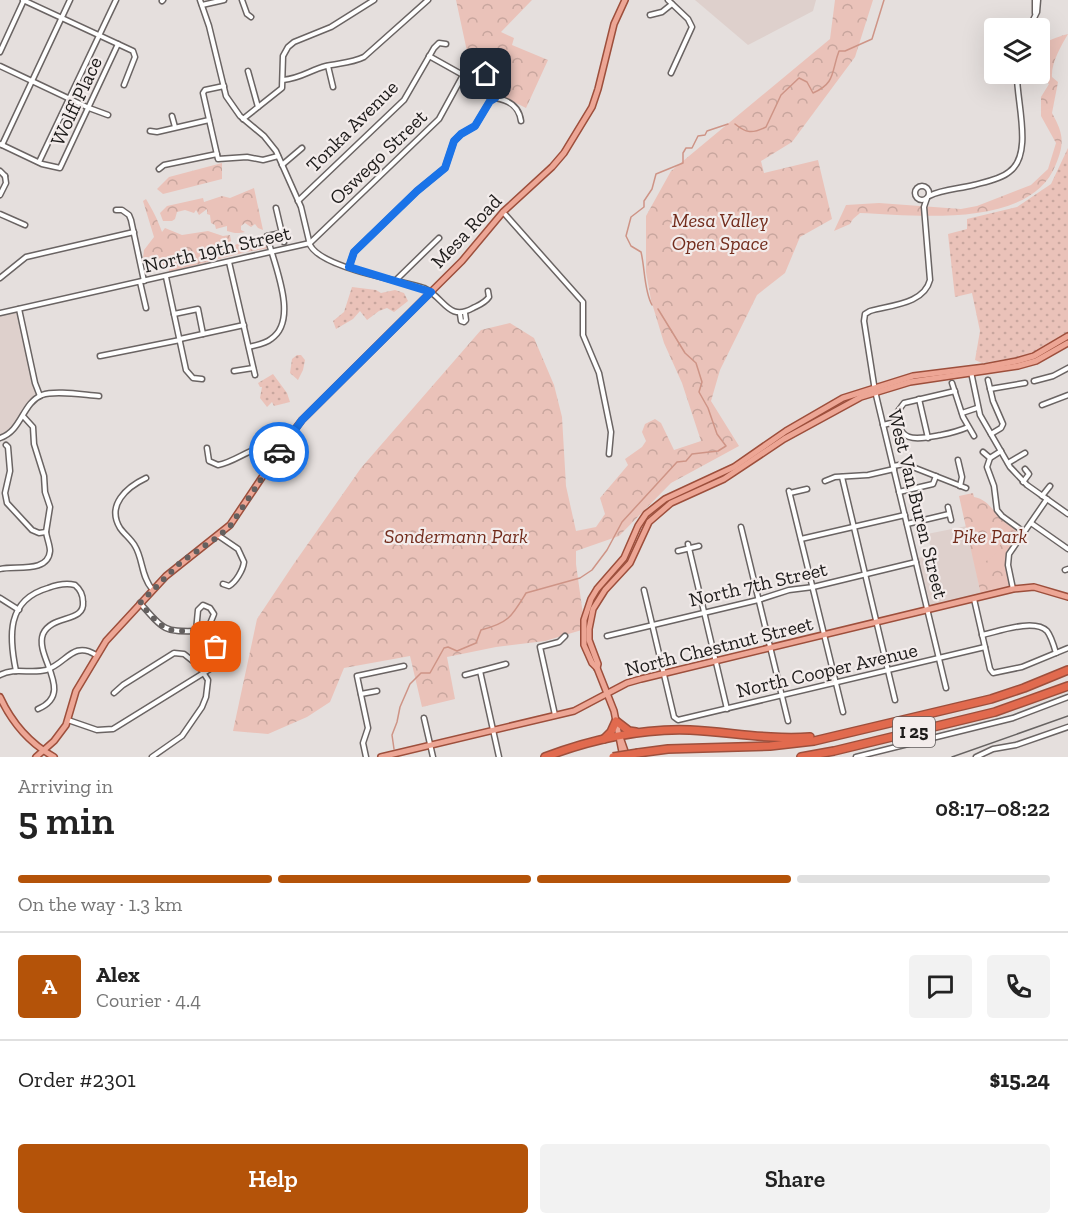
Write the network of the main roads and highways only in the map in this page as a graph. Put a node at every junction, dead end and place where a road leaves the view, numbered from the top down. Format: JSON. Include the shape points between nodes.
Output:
{"nodes":[{"id":1,"x":625,"y":0,"type":"edge"},
{"id":2,"x":1068,"y":336,"type":"edge"},
{"id":3,"x":1068,"y":344,"type":"edge"},
{"id":4,"x":971,"y":370,"type":"junction"},
{"id":5,"x":1068,"y":597,"type":"edge"},
{"id":6,"x":1068,"y":670,"type":"edge"},
{"id":7,"x":1068,"y":686,"type":"edge"},
{"id":8,"x":607,"y":694,"type":"junction"},
{"id":9,"x":0,"y":697,"type":"edge"},
{"id":10,"x":616,"y":721,"type":"junction"},
{"id":11,"x":644,"y":733,"type":"junction"},
{"id":12,"x":848,"y":733,"type":"junction"},
{"id":13,"x":620,"y":737,"type":"junction"},
{"id":14,"x":602,"y":741,"type":"junction"},
{"id":15,"x":43,"y":751,"type":"junction"},
{"id":16,"x":834,"y":751,"type":"junction"},
{"id":17,"x":36,"y":757,"type":"edge"},
{"id":18,"x":54,"y":757,"type":"edge"},
{"id":19,"x":381,"y":757,"type":"edge"},
{"id":20,"x":545,"y":757,"type":"edge"},
{"id":21,"x":613,"y":757,"type":"edge"},
{"id":22,"x":625,"y":757,"type":"edge"},
{"id":23,"x":801,"y":757,"type":"edge"},
{"id":24,"x":815,"y":757,"type":"edge"}],
"edges":[{"from":1,"to":15,"type":"main road","name":"Mesa Road","via":[[585,121],[560,159],[503,212],[462,261],[302,420],[240,512],[219,536],[152,589],[106,641],[76,691],[68,720]]},
{"from":2,"to":4,"type":"main road","via":[[1034,356]]},
{"from":3,"to":4,"type":"main road","via":[[1018,366]]},
{"from":4,"to":8,"type":"main road","via":[[875,389],[784,439],[734,474],[654,515],[630,563],[593,609],[589,640]]},
{"from":5,"to":8,"type":"main road","name":"North Chestnut Street","via":[[1034,587],[1013,589],[663,673],[630,682]]},
{"from":6,"to":12,"type":"highway","number":"I 25","via":[[996,697]]},
{"from":7,"to":16,"type":"highway","number":"I 25","via":[[996,712]]},
{"from":8,"to":10,"type":"main road"},
{"from":8,"to":19,"type":"main road","name":"North Chestnut Street","via":[[578,710]]},
{"from":9,"to":15,"type":"main road","via":[[19,730]]},
{"from":10,"to":11,"type":"highway","via":[[629,730]]},
{"from":10,"to":13,"type":"main road"},
{"from":10,"to":14,"type":"highway"},
{"from":11,"to":12,"type":"highway","via":[[690,730],[788,738]]},
{"from":11,"to":13,"type":"highway"},
{"from":12,"to":21,"type":"highway","number":"I 25","bridge":true,"via":[[779,746],[668,749]]},
{"from":13,"to":14,"type":"highway"},
{"from":13,"to":22,"type":"main road"},
{"from":14,"to":20,"type":"highway"},
{"from":15,"to":17,"type":"main road","name":"Mesa Road"},
{"from":15,"to":18,"type":"main road"},
{"from":16,"to":23,"type":"highway","number":"I 25"},
{"from":16,"to":24,"type":"highway"}]}
